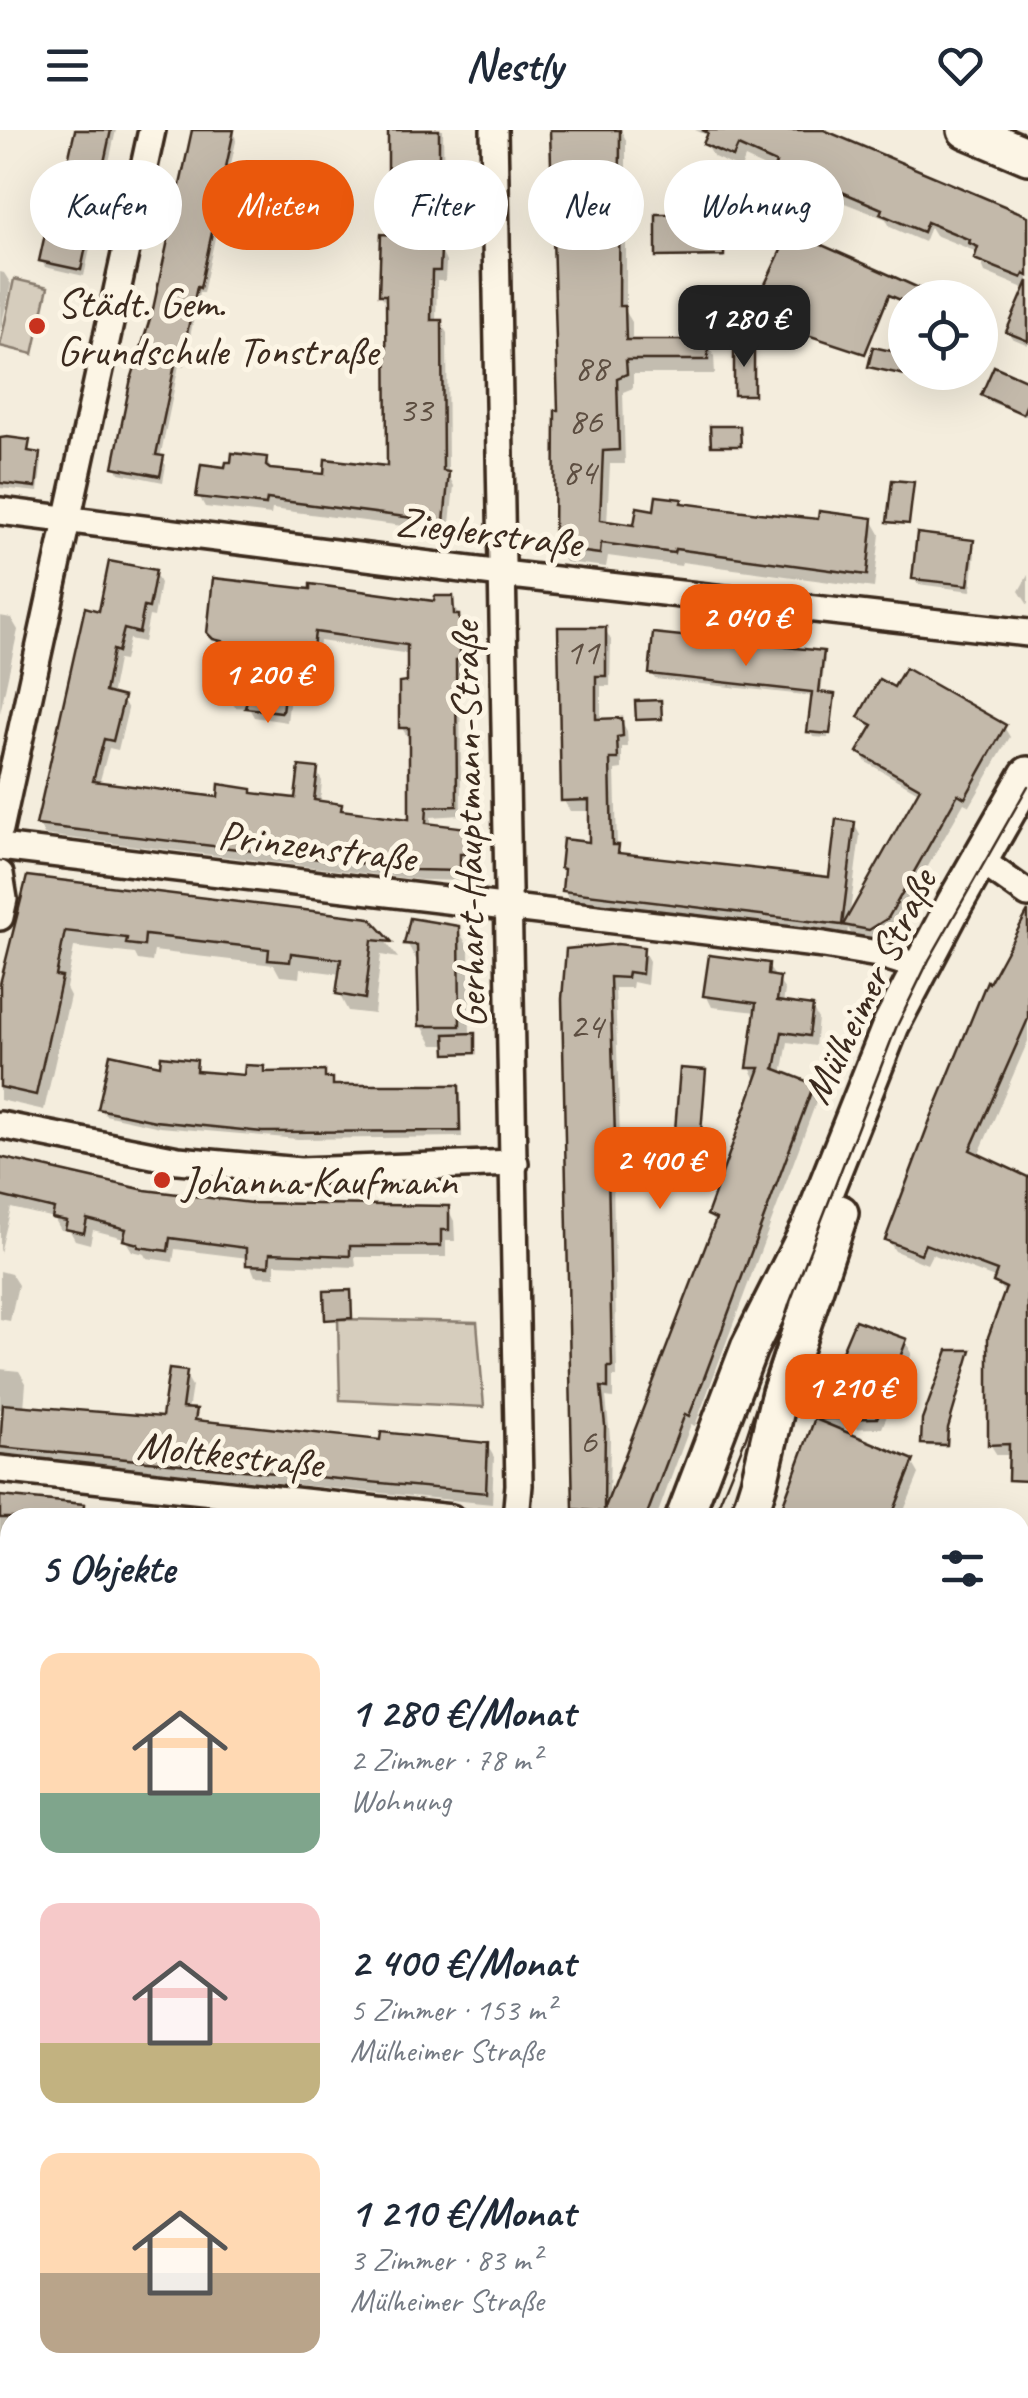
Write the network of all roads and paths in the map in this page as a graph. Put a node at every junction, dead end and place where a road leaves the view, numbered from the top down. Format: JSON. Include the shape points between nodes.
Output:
{"nodes":[{"id":1,"x":152,"y":130,"type":"edge"},
{"id":2,"x":494,"y":130,"type":"edge"},
{"id":3,"x":966,"y":130,"type":"edge"},
{"id":4,"x":1028,"y":156,"type":"edge"},
{"id":5,"x":0,"y":511,"type":"edge"},
{"id":6,"x":66,"y":518,"type":"junction"},
{"id":7,"x":502,"y":574,"type":"junction"},
{"id":8,"x":1028,"y":633,"type":"edge"},
{"id":9,"x":1028,"y":775,"type":"edge"},
{"id":10,"x":1028,"y":817,"type":"edge"},
{"id":11,"x":0,"y":828,"type":"edge"},
{"id":12,"x":0,"y":848,"type":"edge"},
{"id":13,"x":989,"y":865,"type":"junction"},
{"id":14,"x":0,"y":874,"type":"edge"},
{"id":15,"x":1028,"y":894,"type":"edge"},
{"id":16,"x":507,"y":908,"type":"junction"},
{"id":17,"x":0,"y":918,"type":"edge"},
{"id":18,"x":920,"y":967,"type":"junction"},
{"id":19,"x":0,"y":1124,"type":"edge"},
{"id":20,"x":515,"y":1163,"type":"junction"},
{"id":21,"x":0,"y":1469,"type":"edge"},
{"id":22,"x":359,"y":1508,"type":"edge"},
{"id":23,"x":517,"y":1508,"type":"edge"},
{"id":24,"x":688,"y":1508,"type":"edge"},
{"id":25,"x":751,"y":1508,"type":"edge"}],
"edges":[{"from":1,"to":6,"type":"street"},
{"from":2,"to":7,"type":"street","name":"Gerhart-Hauptmann-Straße"},
{"from":3,"to":4,"type":"main road"},
{"from":5,"to":6,"type":"street","name":"Zieglerstraße"},
{"from":6,"to":7,"type":"street","name":"Zieglerstraße"},
{"from":6,"to":11,"type":"street"},
{"from":7,"to":8,"type":"street","name":"Zieglerstraße"},
{"from":7,"to":16,"type":"street","name":"Gerhart-Hauptmann-Straße"},
{"from":9,"to":13,"type":"main road","name":"Mülheimer Straße"},
{"from":10,"to":13,"type":"main road","name":"Mülheimer Straße"},
{"from":12,"to":16,"type":"street","name":"Prinzenstraße"},
{"from":13,"to":15,"type":"street"},
{"from":13,"to":18,"type":"main road","name":"Mülheimer Straße"},
{"from":13,"to":25,"type":"main road","name":"Mülheimer Straße","via":[[861,1156],[804,1313]]},
{"from":14,"to":17,"type":"street"},
{"from":16,"to":18,"type":"street","name":"Prinzenstraße","via":[[824,945]]},
{"from":16,"to":20,"type":"street","name":"Gerhart-Hauptmann-Straße"},
{"from":18,"to":24,"type":"main road","name":"Mülheimer Straße","via":[[812,1223],[749,1348]]},
{"from":19,"to":20,"type":"street","via":[[178,1160],[300,1170]]},
{"from":20,"to":23,"type":"street","name":"Gerhart-Hauptmann-Straße"},
{"from":21,"to":22,"type":"street","name":"Moltkestraße"}]}
